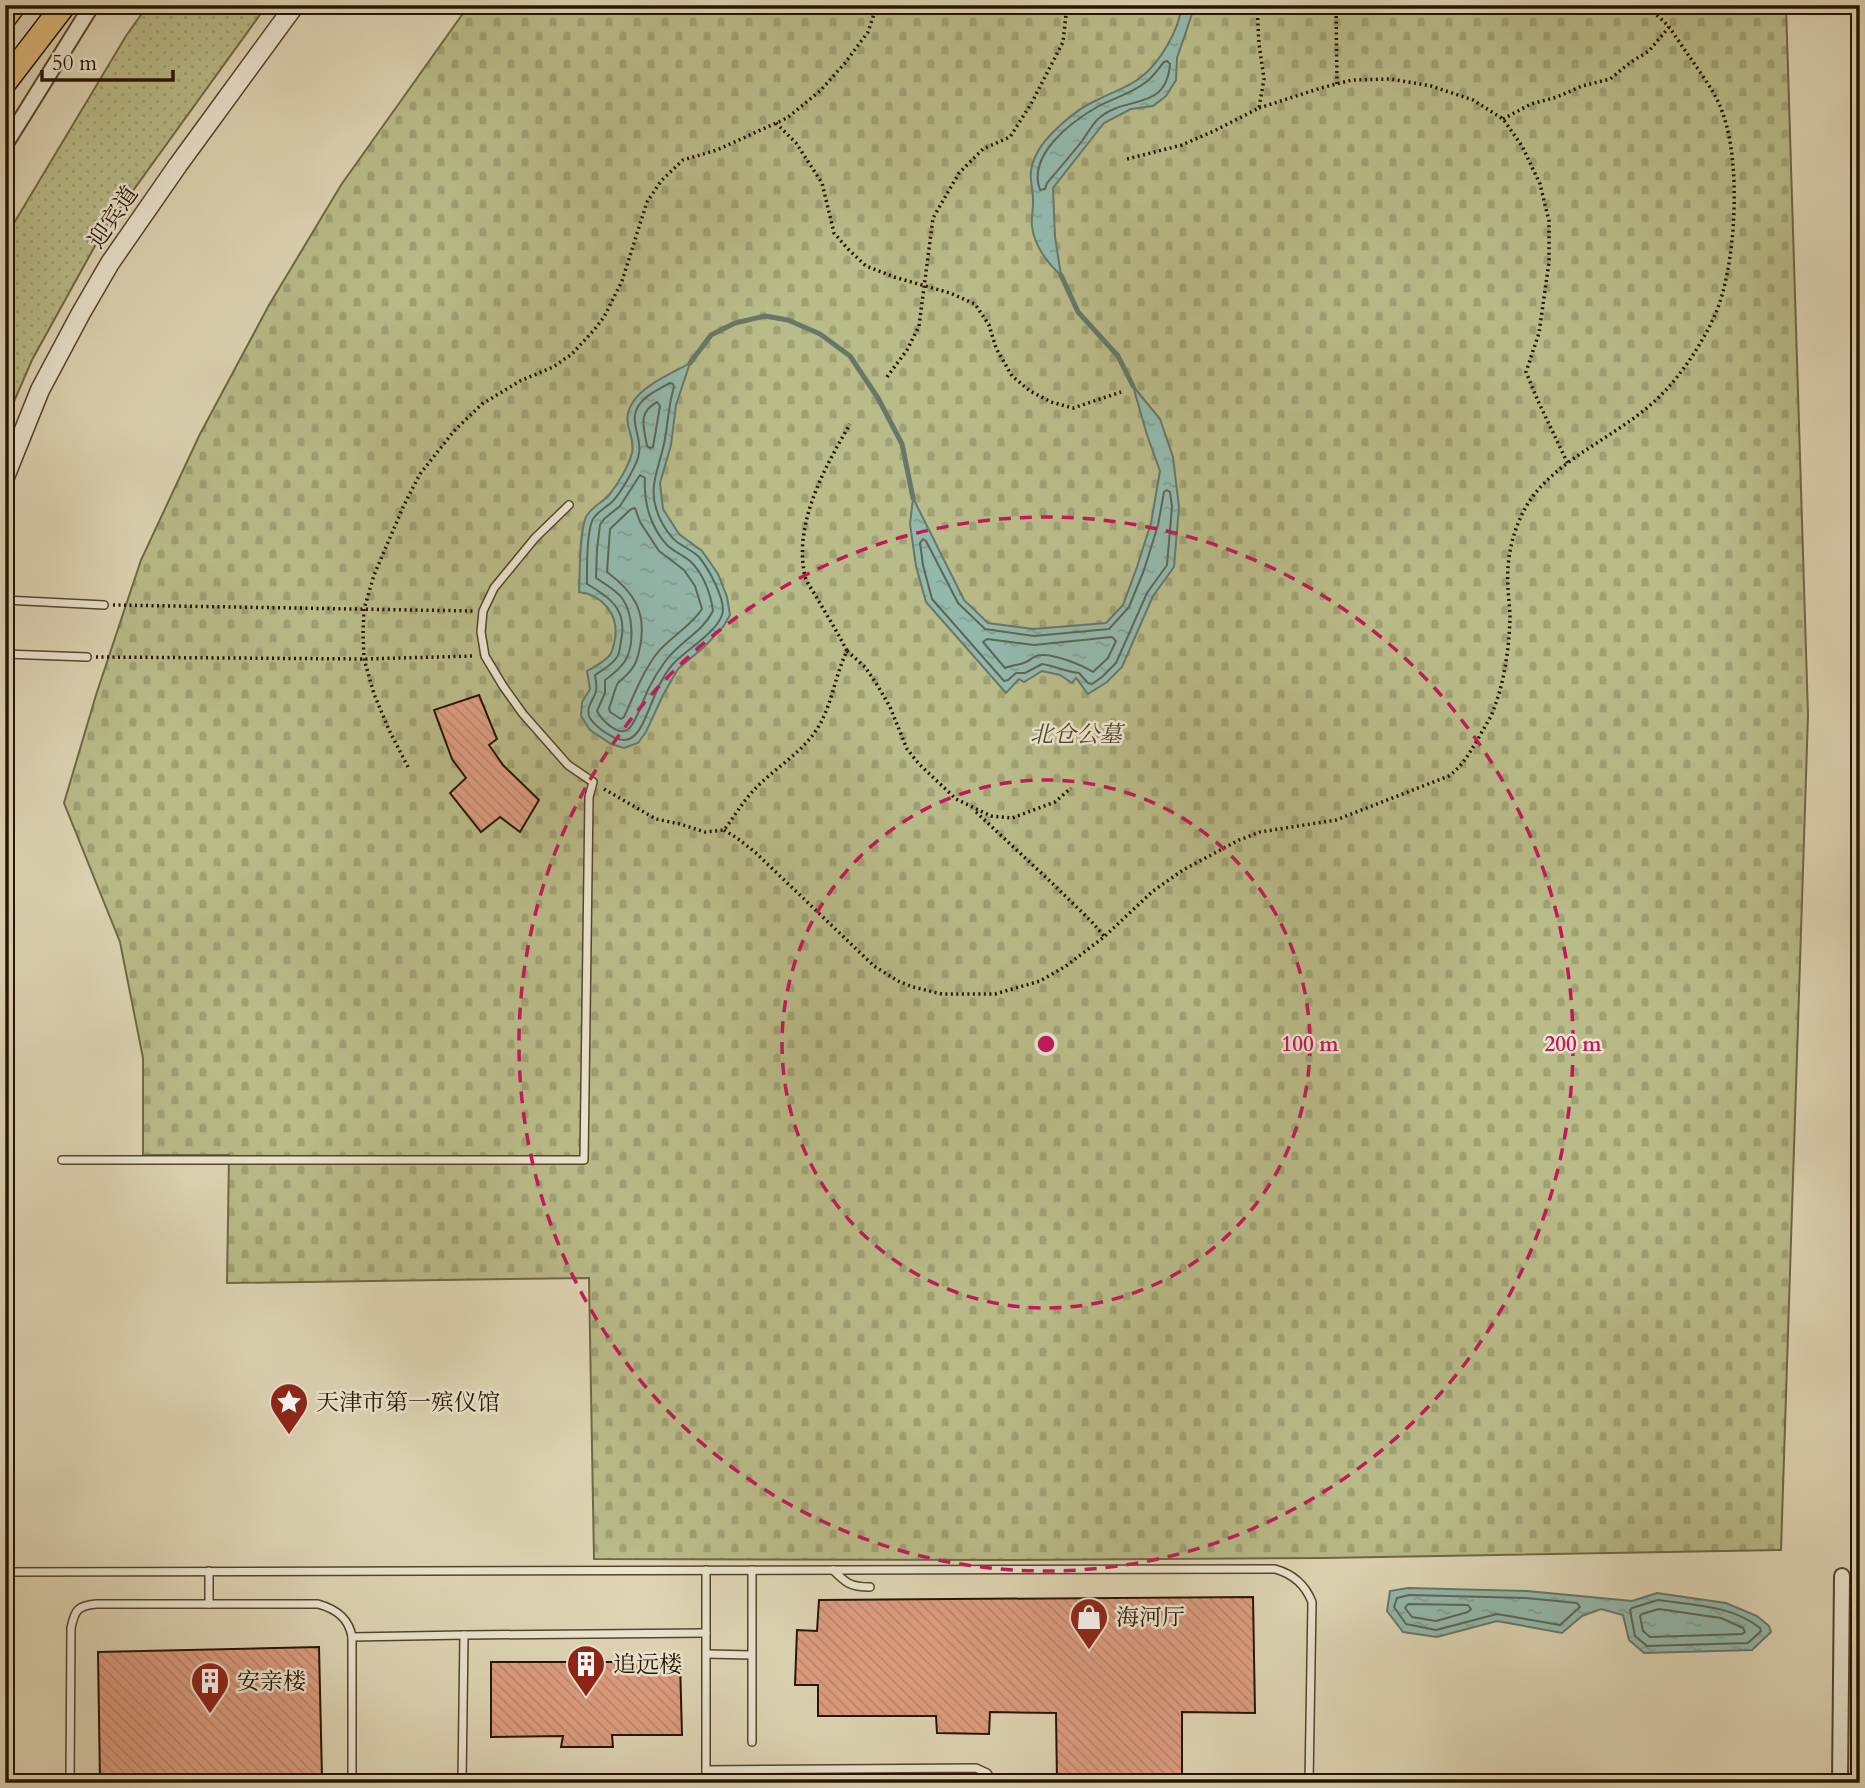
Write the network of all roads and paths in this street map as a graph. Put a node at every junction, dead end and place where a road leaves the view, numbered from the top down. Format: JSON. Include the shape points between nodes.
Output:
{"nodes":[{"id":1,"x":15,"y":5,"type":"edge"},
{"id":2,"x":64,"y":5,"type":"edge"},
{"id":3,"x":92,"y":5,"type":"edge"},
{"id":4,"x":295,"y":5,"type":"edge"},
{"id":5,"x":877,"y":5,"type":"edge"},
{"id":6,"x":1067,"y":5,"type":"edge"},
{"id":7,"x":1256,"y":5,"type":"edge"},
{"id":8,"x":1336,"y":5,"type":"edge"},
{"id":9,"x":1646,"y":5,"type":"edge"},
{"id":10,"x":5,"y":17,"type":"edge"},
{"id":11,"x":1669,"y":27,"type":"junction"},
{"id":12,"x":5,"y":82,"type":"edge"},
{"id":13,"x":1337,"y":84,"type":"junction"},
{"id":14,"x":1259,"y":108,"type":"junction"},
{"id":15,"x":1503,"y":119,"type":"junction"},
{"id":16,"x":776,"y":123,"type":"junction"},
{"id":17,"x":5,"y":145,"type":"edge"},
{"id":18,"x":1127,"y":159,"type":"dead end"},
{"id":19,"x":924,"y":286,"type":"junction"},
{"id":20,"x":887,"y":377,"type":"dead end"},
{"id":21,"x":1121,"y":392,"type":"dead end"},
{"id":22,"x":850,"y":424,"type":"dead end"},
{"id":23,"x":1567,"y":464,"type":"junction"},
{"id":24,"x":5,"y":477,"type":"edge"},
{"id":25,"x":569,"y":505,"type":"dead end"},
{"id":26,"x":5,"y":600,"type":"edge"},
{"id":27,"x":104,"y":605,"type":"joint"},
{"id":28,"x":364,"y":609,"type":"junction"},
{"id":29,"x":483,"y":611,"type":"junction"},
{"id":30,"x":847,"y":652,"type":"junction"},
{"id":31,"x":5,"y":654,"type":"edge"},
{"id":32,"x":485,"y":656,"type":"junction"},
{"id":33,"x":87,"y":657,"type":"joint"},
{"id":34,"x":364,"y":659,"type":"junction"},
{"id":35,"x":408,"y":767,"type":"dead end"},
{"id":36,"x":593,"y":782,"type":"junction"},
{"id":37,"x":1071,"y":788,"type":"dead end"},
{"id":38,"x":972,"y":808,"type":"junction"},
{"id":39,"x":723,"y":830,"type":"junction"},
{"id":40,"x":1104,"y":937,"type":"junction"},
{"id":41,"x":62,"y":1160,"type":"dead end"},
{"id":42,"x":705,"y":1570,"type":"junction"},
{"id":43,"x":752,"y":1570,"type":"junction"},
{"id":44,"x":833,"y":1570,"type":"junction"},
{"id":45,"x":209,"y":1571,"type":"junction"},
{"id":46,"x":5,"y":1572,"type":"edge"},
{"id":47,"x":1842,"y":1576,"type":"dead end"},
{"id":48,"x":870,"y":1587,"type":"dead end"},
{"id":49,"x":209,"y":1604,"type":"junction"},
{"id":50,"x":706,"y":1633,"type":"junction"},
{"id":51,"x":464,"y":1634,"type":"junction"},
{"id":52,"x":352,"y":1637,"type":"junction"},
{"id":53,"x":707,"y":1654,"type":"junction"},
{"id":54,"x":751,"y":1655,"type":"junction"},
{"id":55,"x":752,"y":1742,"type":"dead end"},
{"id":56,"x":706,"y":1770,"type":"junction"},
{"id":57,"x":70,"y":1783,"type":"edge"},
{"id":58,"x":352,"y":1783,"type":"edge"},
{"id":59,"x":462,"y":1783,"type":"edge"},
{"id":60,"x":706,"y":1783,"type":"edge"},
{"id":61,"x":994,"y":1783,"type":"edge"},
{"id":62,"x":1309,"y":1783,"type":"edge"},
{"id":63,"x":1840,"y":1783,"type":"edge"}],
"edges":[{"from":1,"to":10,"type":"highway"},
{"from":2,"to":12,"type":"highway"},
{"from":3,"to":17,"type":"street"},
{"from":4,"to":24,"type":"street","name":"迎宾道","via":[[110,263],[40,390]]},
{"from":5,"to":16,"type":"path","via":[[868,32],[845,63],[820,91]]},
{"from":6,"to":19,"type":"path","via":[[1063,42],[1031,104],[1010,137],[983,149],[959,173],[933,218]]},
{"from":7,"to":14,"type":"path","via":[[1264,79]]},
{"from":8,"to":13,"type":"path"},
{"from":9,"to":11,"type":"path"},
{"from":11,"to":15,"type":"path","via":[[1649,51],[1610,79],[1531,104]]},
{"from":11,"to":23,"type":"path","via":[[1710,88],[1727,128],[1733,225],[1723,289],[1700,342],[1662,394],[1636,418]]},
{"from":13,"to":14,"type":"path"},
{"from":13,"to":15,"type":"path","via":[[1391,79],[1431,86],[1472,100]]},
{"from":14,"to":18,"type":"path","via":[[1182,145]]},
{"from":15,"to":23,"type":"path","via":[[1522,146],[1549,221],[1549,262],[1539,333],[1526,372]]},
{"from":16,"to":19,"type":"path","via":[[796,143],[822,183],[834,233],[848,249],[866,266]]},
{"from":16,"to":28,"type":"path","via":[[683,160],[661,181],[648,202],[622,281],[594,330],[553,367],[482,404],[420,474],[374,575]]},
{"from":19,"to":20,"type":"path","via":[[919,326]]},
{"from":19,"to":21,"type":"path","via":[[975,304],[1012,376],[1040,397],[1073,408]]},
{"from":22,"to":30,"type":"path","via":[[809,508],[803,556],[805,577]]},
{"from":23,"to":40,"type":"path","via":[[1527,505],[1515,532],[1508,557],[1510,617],[1503,680],[1491,716],[1462,765],[1449,776],[1336,820],[1260,832],[1239,840],[1153,891]]},
{"from":25,"to":29,"type":"lane","via":[[507,570]]},
{"from":26,"to":27,"type":"lane"},
{"from":27,"to":28,"type":"path"},
{"from":28,"to":29,"type":"path"},
{"from":28,"to":34,"type":"path"},
{"from":29,"to":32,"type":"lane"},
{"from":30,"to":38,"type":"path","via":[[876,683],[907,749],[919,764]]},
{"from":30,"to":39,"type":"path","via":[[816,731],[751,793]]},
{"from":31,"to":33,"type":"lane"},
{"from":32,"to":34,"type":"path"},
{"from":32,"to":36,"type":"lane","via":[[523,714],[568,765]]},
{"from":33,"to":34,"type":"path"},
{"from":34,"to":35,"type":"path","via":[[374,694]]},
{"from":36,"to":39,"type":"path","via":[[656,819],[705,832]]},
{"from":36,"to":41,"type":"lane","via":[[584,1160]]},
{"from":37,"to":38,"type":"path","via":[[1055,802],[1012,818]]},
{"from":38,"to":40,"type":"path"},
{"from":39,"to":40,"type":"path","via":[[756,853],[874,966],[913,987],[942,994],[995,994],[1040,981]]},
{"from":42,"to":43,"type":"lane"},
{"from":42,"to":45,"type":"lane"},
{"from":42,"to":50,"type":"lane"},
{"from":43,"to":44,"type":"lane"},
{"from":43,"to":54,"type":"lane"},
{"from":44,"to":48,"type":"lane","via":[[847,1583]]},
{"from":44,"to":62,"type":"lane","via":[[1288,1572],[1312,1602]]},
{"from":45,"to":46,"type":"lane"},
{"from":45,"to":49,"type":"lane"},
{"from":47,"to":63,"type":"street"},
{"from":49,"to":52,"type":"lane","via":[[318,1604],[345,1619]]},
{"from":49,"to":57,"type":"lane","via":[[96,1604],[77,1610],[71,1628]]},
{"from":50,"to":51,"type":"lane"},
{"from":50,"to":53,"type":"lane"},
{"from":51,"to":52,"type":"lane"},
{"from":51,"to":59,"type":"lane"},
{"from":52,"to":58,"type":"lane"},
{"from":53,"to":54,"type":"lane"},
{"from":53,"to":56,"type":"lane"},
{"from":54,"to":55,"type":"lane"},
{"from":56,"to":60,"type":"lane"},
{"from":56,"to":61,"type":"lane","via":[[976,1768]]}]}
